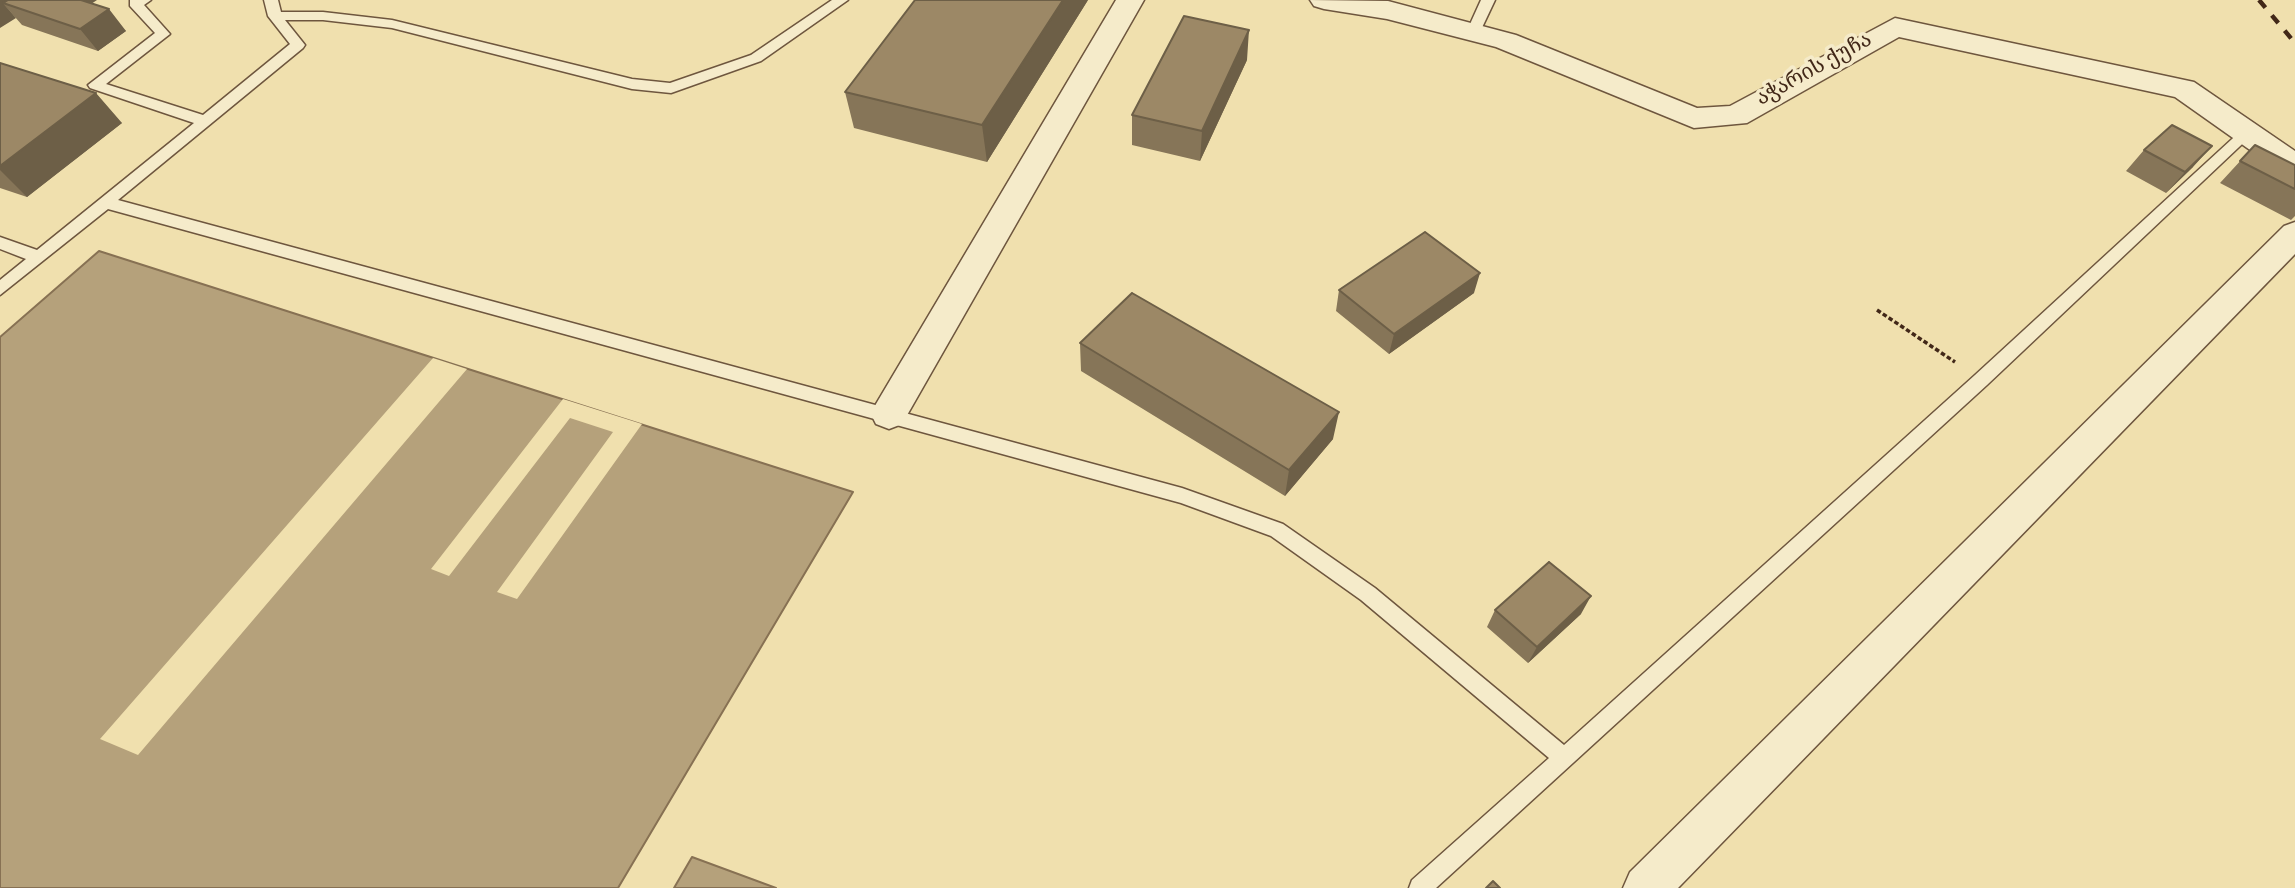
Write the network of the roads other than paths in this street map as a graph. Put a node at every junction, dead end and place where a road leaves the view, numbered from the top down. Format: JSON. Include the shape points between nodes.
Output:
{"nodes":[{"id":1,"x":144,"y":0,"type":"edge"},
{"id":2,"x":271,"y":0,"type":"edge"},
{"id":3,"x":841,"y":0,"type":"edge"},
{"id":4,"x":1130,"y":0,"type":"edge"},
{"id":5,"x":1324,"y":0,"type":"edge"},
{"id":6,"x":1488,"y":0,"type":"edge"},
{"id":7,"x":275,"y":16,"type":"junction"},
{"id":8,"x":1473,"y":33,"type":"junction"},
{"id":9,"x":204,"y":121,"type":"junction"},
{"id":10,"x":2249,"y":131,"type":"junction"},
{"id":11,"x":2295,"y":166,"type":"edge"},
{"id":12,"x":104,"y":202,"type":"junction"},
{"id":13,"x":2295,"y":234,"type":"edge"},
{"id":14,"x":0,"y":243,"type":"edge"},
{"id":15,"x":38,"y":257,"type":"junction"},
{"id":16,"x":0,"y":289,"type":"edge"},
{"id":17,"x":889,"y":415,"type":"junction"},
{"id":18,"x":1564,"y":758,"type":"junction"},
{"id":19,"x":1420,"y":888,"type":"edge"},
{"id":20,"x":1646,"y":888,"type":"edge"}],
"edges":[{"from":1,"to":9,"type":"lane","via":[[135,3],[163,34],[95,85]]},
{"from":2,"to":7,"type":"lane"},
{"from":3,"to":7,"type":"lane","via":[[756,58],[671,88],[632,84],[392,24]]},
{"from":4,"to":17,"type":"street"},
{"from":5,"to":8,"type":"street","name":"აჭარის ქუჩა","via":[[1388,10]]},
{"from":6,"to":8,"type":"lane"},
{"from":7,"to":9,"type":"lane","via":[[298,45]]},
{"from":8,"to":10,"type":"street","name":"აჭარის ქუჩა","via":[[1506,41],[1694,118],[1736,116],[1895,27],[2185,89]]},
{"from":9,"to":12,"type":"lane"},
{"from":10,"to":11,"type":"street","name":"აჭარის ქუჩა"},
{"from":10,"to":18,"type":"lane"},
{"from":12,"to":15,"type":"lane"},
{"from":12,"to":17,"type":"lane"},
{"from":13,"to":20,"type":"street"},
{"from":14,"to":15,"type":"lane"},
{"from":15,"to":16,"type":"lane"},
{"from":17,"to":18,"type":"lane","via":[[1182,496],[1277,530],[1368,594]]},
{"from":18,"to":19,"type":"lane"}]}
